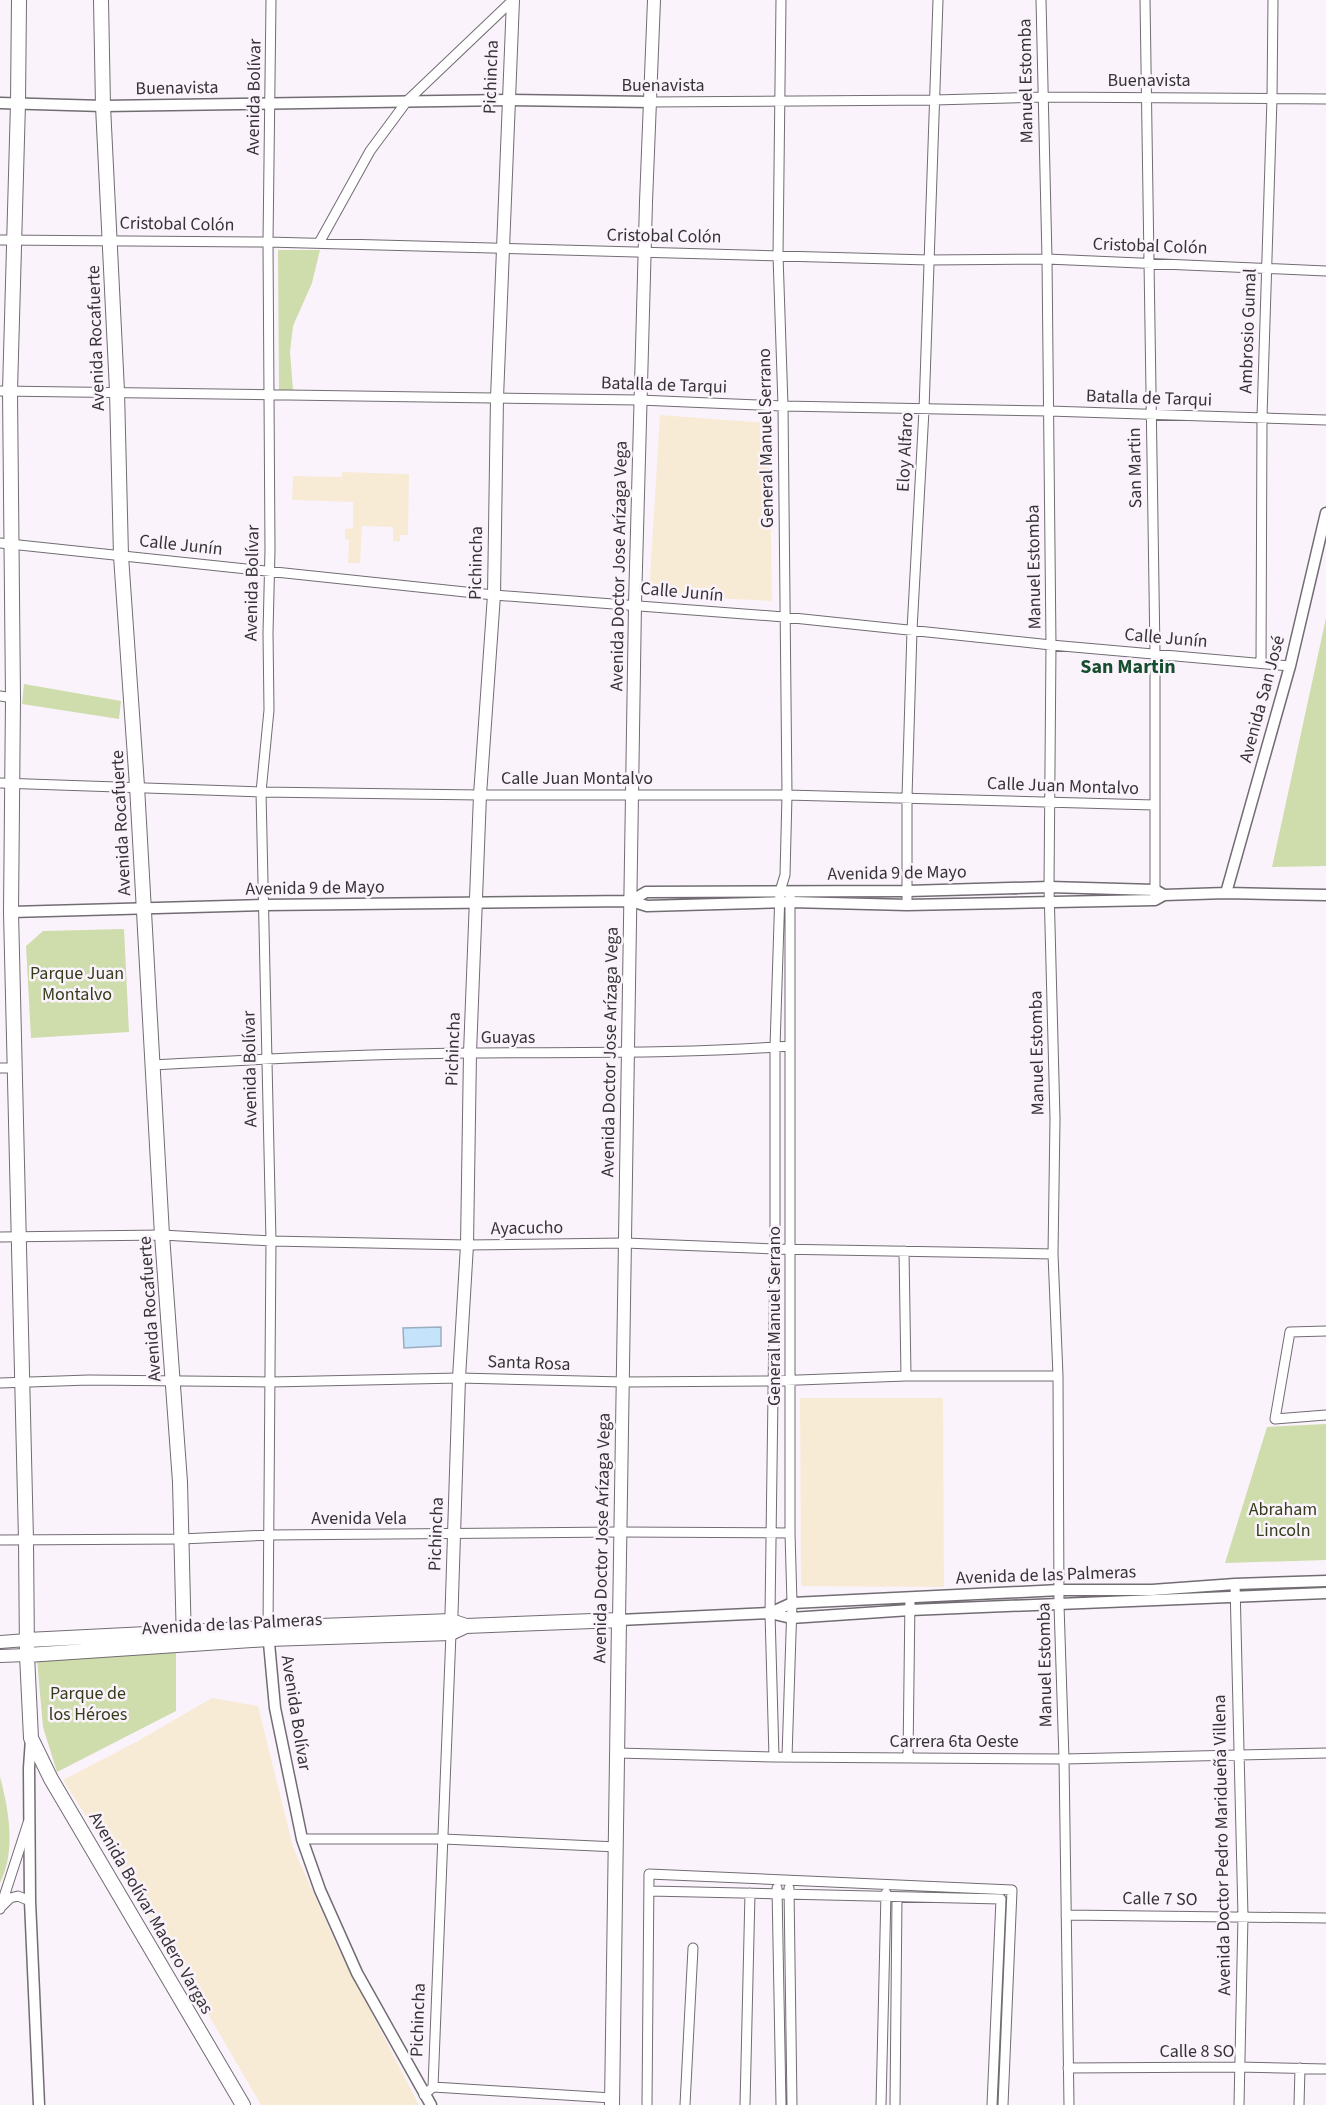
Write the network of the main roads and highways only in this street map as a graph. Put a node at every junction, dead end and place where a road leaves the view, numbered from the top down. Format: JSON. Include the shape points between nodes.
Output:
{"nodes":[{"id":1,"x":19,"y":0,"type":"edge"},
{"id":2,"x":101,"y":0,"type":"edge"},
{"id":3,"x":513,"y":0,"type":"edge"},
{"id":4,"x":654,"y":0,"type":"edge"},
{"id":5,"x":7,"y":240,"type":"edge"},
{"id":6,"x":5,"y":391,"type":"edge"},
{"id":7,"x":5,"y":544,"type":"edge"},
{"id":8,"x":6,"y":697,"type":"edge"},
{"id":9,"x":6,"y":783,"type":"edge"},
{"id":10,"x":6,"y":912,"type":"edge"},
{"id":11,"x":619,"y":1620,"type":"junction"},
{"id":12,"x":451,"y":1627,"type":"junction"},
{"id":13,"x":183,"y":1639,"type":"junction"},
{"id":14,"x":0,"y":1642,"type":"edge"},
{"id":15,"x":27,"y":1648,"type":"junction"},
{"id":16,"x":0,"y":1656,"type":"edge"},
{"id":17,"x":612,"y":2101,"type":"edge"},
{"id":18,"x":243,"y":2105,"type":"edge"}],
"edges":[{"from":1,"to":5,"type":"main road","via":[[18,103]]},
{"from":2,"to":13,"type":"main road","name":"Avenida Rocafuerte","via":[[121,556],[180,1482]]},
{"from":3,"to":12,"type":"main road","name":"Pichincha","via":[[497,398],[494,595],[480,795]]},
{"from":4,"to":11,"type":"main road","name":"Avenida Doctor Jose Arízaga Vega","via":[[635,604]]},
{"from":5,"to":6,"type":"main road"},
{"from":6,"to":7,"type":"main road"},
{"from":7,"to":8,"type":"main road"},
{"from":8,"to":9,"type":"main road"},
{"from":9,"to":10,"type":"main road"},
{"from":10,"to":15,"type":"main road","via":[[15,1068]]},
{"from":11,"to":12,"type":"main road","name":"Avenida de las Palmeras"},
{"from":11,"to":17,"type":"main road","name":"Avenida Doctor Jose Arízaga Vega"},
{"from":12,"to":13,"type":"main road","name":"Avenida de las Palmeras"},
{"from":13,"to":15,"type":"main road","name":"Avenida de las Palmeras"},
{"from":14,"to":15,"type":"main road","name":"Avenida de las Palmeras"},
{"from":15,"to":16,"type":"main road","name":"Avenida de las Palmeras"},
{"from":15,"to":18,"type":"main road","name":"Avenida Bolívar Madero Vargas","via":[[31,1738],[51,1779]]}]}
